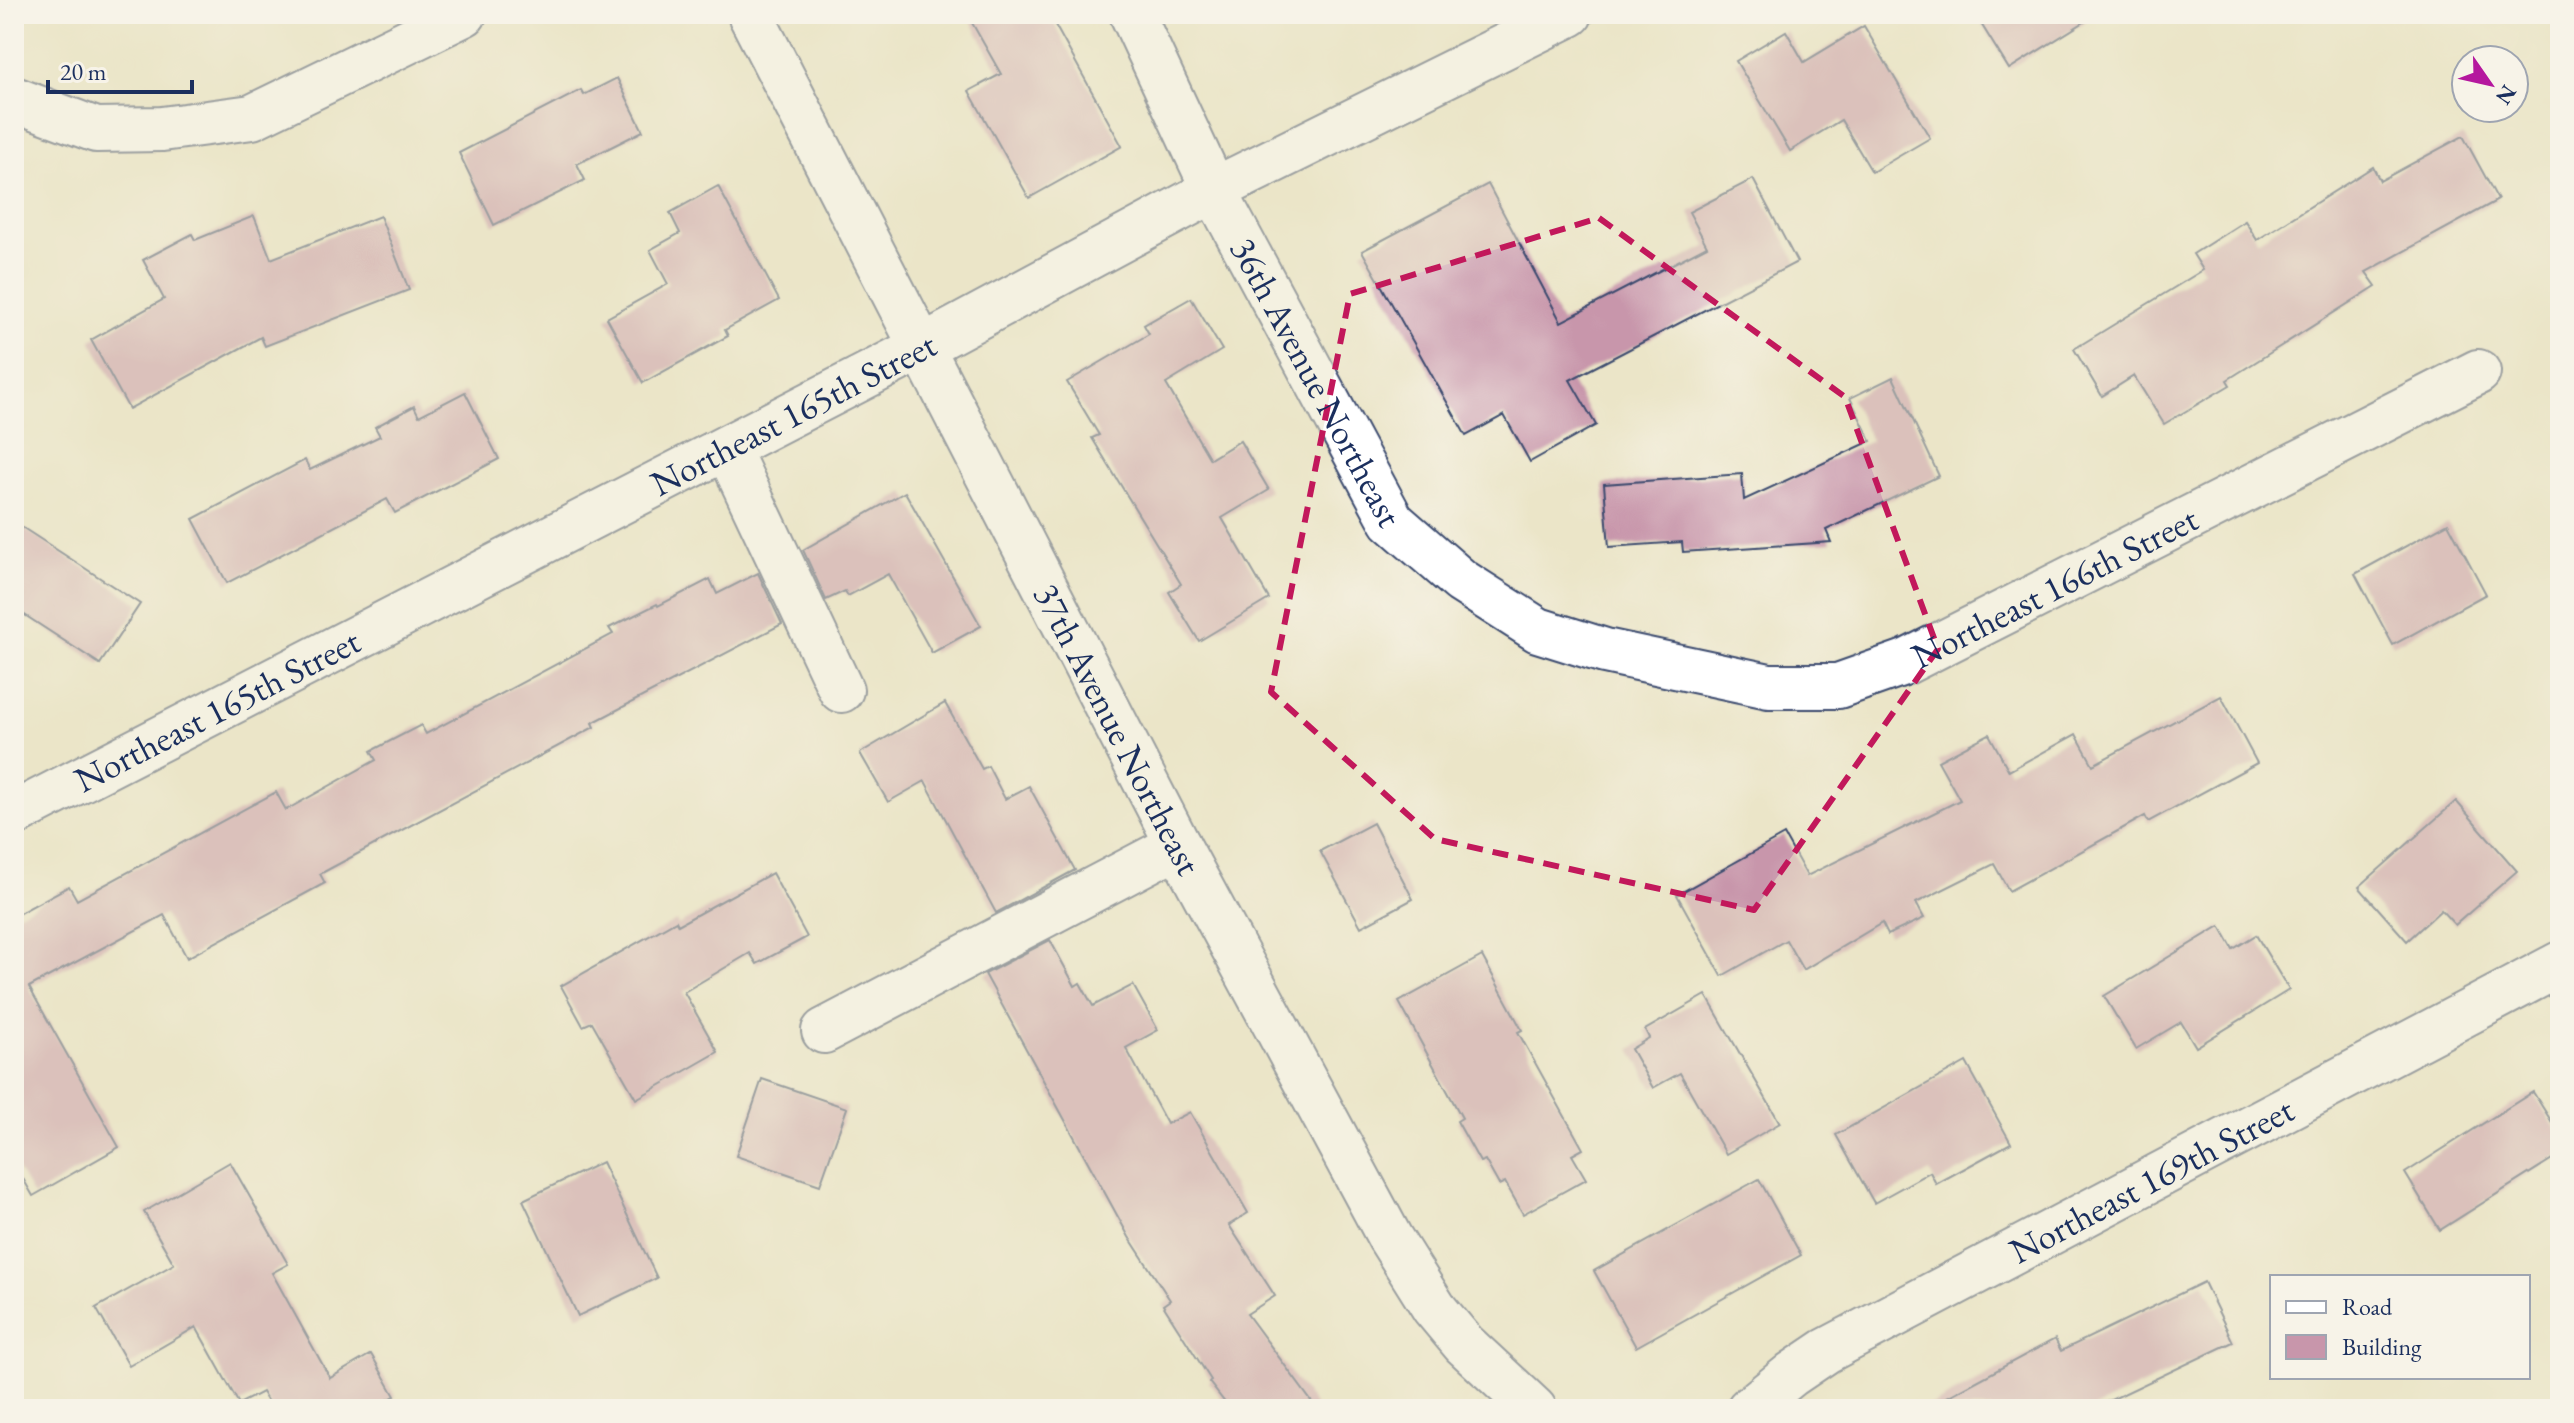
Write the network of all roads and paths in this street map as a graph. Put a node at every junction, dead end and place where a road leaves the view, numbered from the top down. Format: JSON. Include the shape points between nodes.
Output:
{"nodes":[{"id":1,"x":464,"y":14,"type":"edge"},
{"id":2,"x":750,"y":14,"type":"edge"},
{"id":3,"x":1132,"y":14,"type":"edge"},
{"id":4,"x":1570,"y":14,"type":"edge"},
{"id":5,"x":14,"y":99,"type":"edge"},
{"id":6,"x":1214,"y":190,"type":"junction"},
{"id":7,"x":922,"y":347,"type":"junction"},
{"id":8,"x":2478,"y":372,"type":"dead end"},
{"id":9,"x":727,"y":448,"type":"junction"},
{"id":10,"x":1605,"y":651,"type":"joint"},
{"id":11,"x":841,"y":690,"type":"dead end"},
{"id":12,"x":14,"y":814,"type":"edge"},
{"id":13,"x":1178,"y":845,"type":"junction"},
{"id":14,"x":2560,"y":964,"type":"edge"},
{"id":15,"x":824,"y":1031,"type":"dead end"},
{"id":16,"x":1534,"y":1409,"type":"edge"},
{"id":17,"x":1749,"y":1409,"type":"edge"}],
"edges":[{"from":1,"to":5,"type":"street","via":[[252,117],[162,129],[96,130]]},
{"from":2,"to":7,"type":"street","name":"37th Avenue Northeast"},
{"from":3,"to":6,"type":"street","name":"36th Avenue Northeast"},
{"from":4,"to":6,"type":"street","name":"Northeast 165th Street"},
{"from":6,"to":7,"type":"street","name":"Northeast 165th Street"},
{"from":6,"to":10,"type":"street","name":"36th Avenue Northeast","via":[[1392,521],[1461,581],[1538,630]]},
{"from":7,"to":9,"type":"street","name":"Northeast 165th Street"},
{"from":7,"to":13,"type":"street","name":"37th Avenue Northeast"},
{"from":8,"to":10,"type":"street","name":"Northeast 166th Street","via":[[1906,662],[1838,686],[1769,686]]},
{"from":9,"to":11,"type":"street"},
{"from":9,"to":12,"type":"street","name":"Northeast 165th Street"},
{"from":13,"to":15,"type":"street"},
{"from":13,"to":16,"type":"street","name":"37th Avenue Northeast","via":[[1397,1250],[1464,1344]]},
{"from":14,"to":17,"type":"street","name":"Northeast 169th Street","via":[[1826,1351]]}]}
